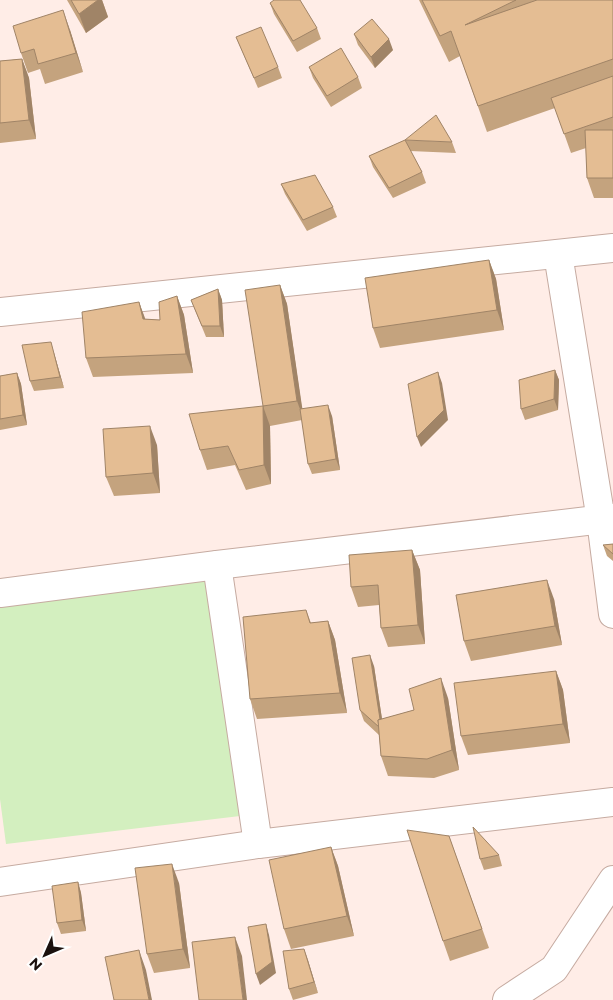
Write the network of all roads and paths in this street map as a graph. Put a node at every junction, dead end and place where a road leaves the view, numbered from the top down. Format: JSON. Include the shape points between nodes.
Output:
{"nodes":[{"id":1,"x":613,"y":248,"type":"edge"},
{"id":2,"x":558,"y":254,"type":"junction"},
{"id":3,"x":0,"y":312,"type":"edge"},
{"id":4,"x":607,"y":519,"type":"edge"},
{"id":5,"x":217,"y":565,"type":"junction"},
{"id":6,"x":0,"y":593,"type":"edge"},
{"id":7,"x":613,"y":614,"type":"edge"},
{"id":8,"x":613,"y":802,"type":"edge"},
{"id":9,"x":258,"y":844,"type":"junction"},
{"id":10,"x":613,"y":880,"type":"edge"},
{"id":11,"x":0,"y":882,"type":"edge"},
{"id":12,"x":506,"y":1000,"type":"edge"}],
"edges":[{"from":1,"to":2,"type":"street"},
{"from":2,"to":3,"type":"street"},
{"from":2,"to":4,"type":"street"},
{"from":4,"to":5,"type":"street"},
{"from":4,"to":7,"type":"street"},
{"from":5,"to":6,"type":"street"},
{"from":5,"to":9,"type":"street"},
{"from":8,"to":9,"type":"street"},
{"from":9,"to":11,"type":"street"},
{"from":10,"to":12,"type":"street","via":[[554,969]]}]}
